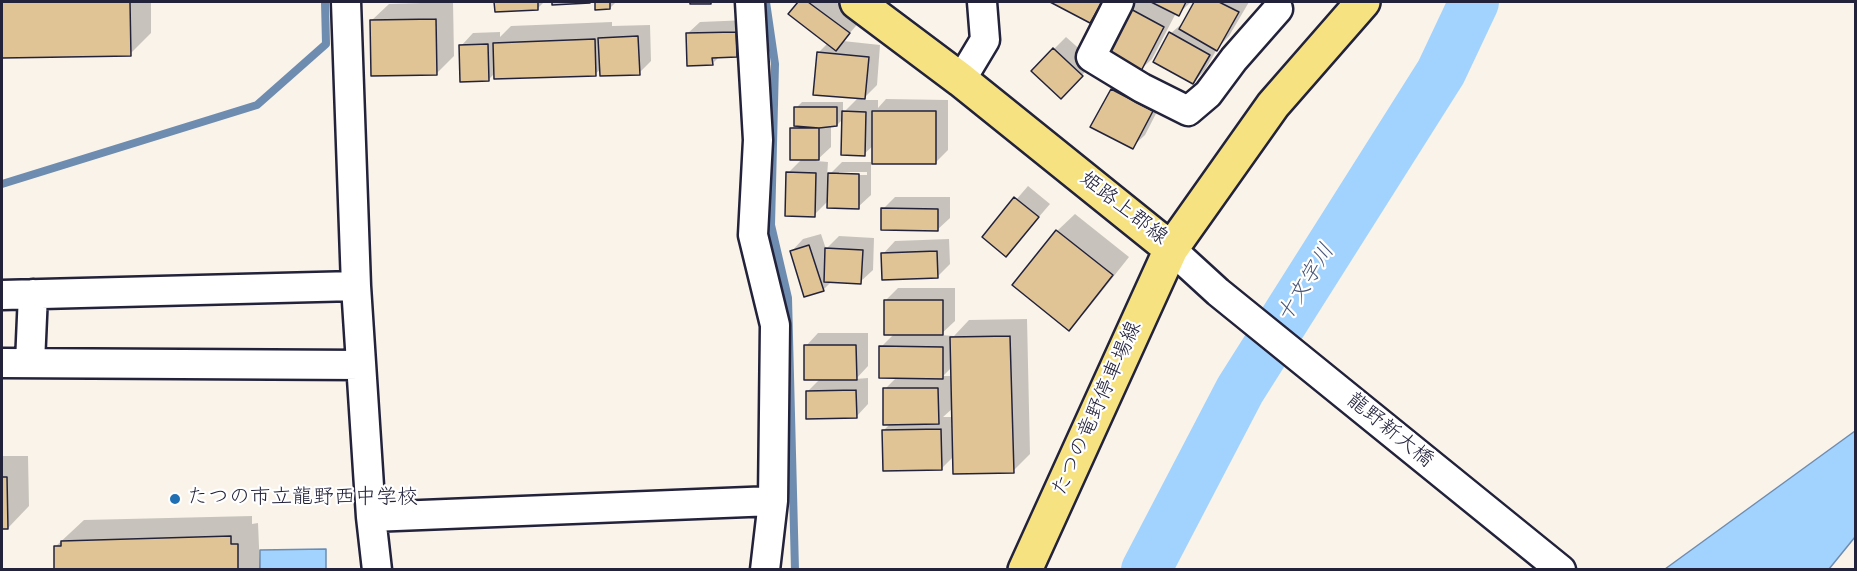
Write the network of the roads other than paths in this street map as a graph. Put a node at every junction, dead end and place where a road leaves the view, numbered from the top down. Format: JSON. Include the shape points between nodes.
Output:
{"nodes":[{"id":1,"x":346,"y":2,"type":"edge"},
{"id":2,"x":750,"y":2,"type":"edge"},
{"id":3,"x":857,"y":2,"type":"edge"},
{"id":4,"x":982,"y":2,"type":"edge"},
{"id":5,"x":1119,"y":2,"type":"edge"},
{"id":6,"x":1363,"y":2,"type":"edge"},
{"id":7,"x":1275,"y":4,"type":"edge"},
{"id":8,"x":961,"y":80,"type":"junction"},
{"id":9,"x":1171,"y":249,"type":"junction"},
{"id":10,"x":356,"y":286,"type":"junction"},
{"id":11,"x":33,"y":294,"type":"junction"},
{"id":12,"x":2,"y":295,"type":"edge"},
{"id":13,"x":2,"y":363,"type":"edge"},
{"id":14,"x":30,"y":363,"type":"junction"},
{"id":15,"x":361,"y":365,"type":"junction"},
{"id":16,"x":773,"y":501,"type":"junction"},
{"id":17,"x":371,"y":517,"type":"junction"},
{"id":18,"x":376,"y":570,"type":"edge"},
{"id":19,"x":765,"y":570,"type":"edge"},
{"id":20,"x":1025,"y":570,"type":"edge"},
{"id":21,"x":1561,"y":570,"type":"edge"}],
"edges":[{"from":1,"to":10,"type":"street"},
{"from":2,"to":16,"type":"street","via":[[758,140],[753,235],[775,325]]},
{"from":3,"to":8,"type":"main road","name":"姫路上郡線"},
{"from":4,"to":8,"type":"street","via":[[985,40]]},
{"from":5,"to":7,"type":"street","via":[[1091,57],[1188,111],[1208,94]]},
{"from":6,"to":9,"type":"main road","name":"姫路上郡線","via":[[1273,105]]},
{"from":8,"to":9,"type":"main road","name":"姫路上郡線"},
{"from":9,"to":20,"type":"main road","name":"たつの竜野停車場線"},
{"from":9,"to":21,"type":"street","name":"龍野新大橋","via":[[1218,292]]},
{"from":10,"to":11,"type":"street"},
{"from":10,"to":15,"type":"street"},
{"from":11,"to":12,"type":"street"},
{"from":11,"to":14,"type":"street"},
{"from":13,"to":14,"type":"street"},
{"from":14,"to":15,"type":"street"},
{"from":15,"to":17,"type":"street"},
{"from":16,"to":17,"type":"street"},
{"from":16,"to":19,"type":"street"},
{"from":17,"to":18,"type":"street"}]}
